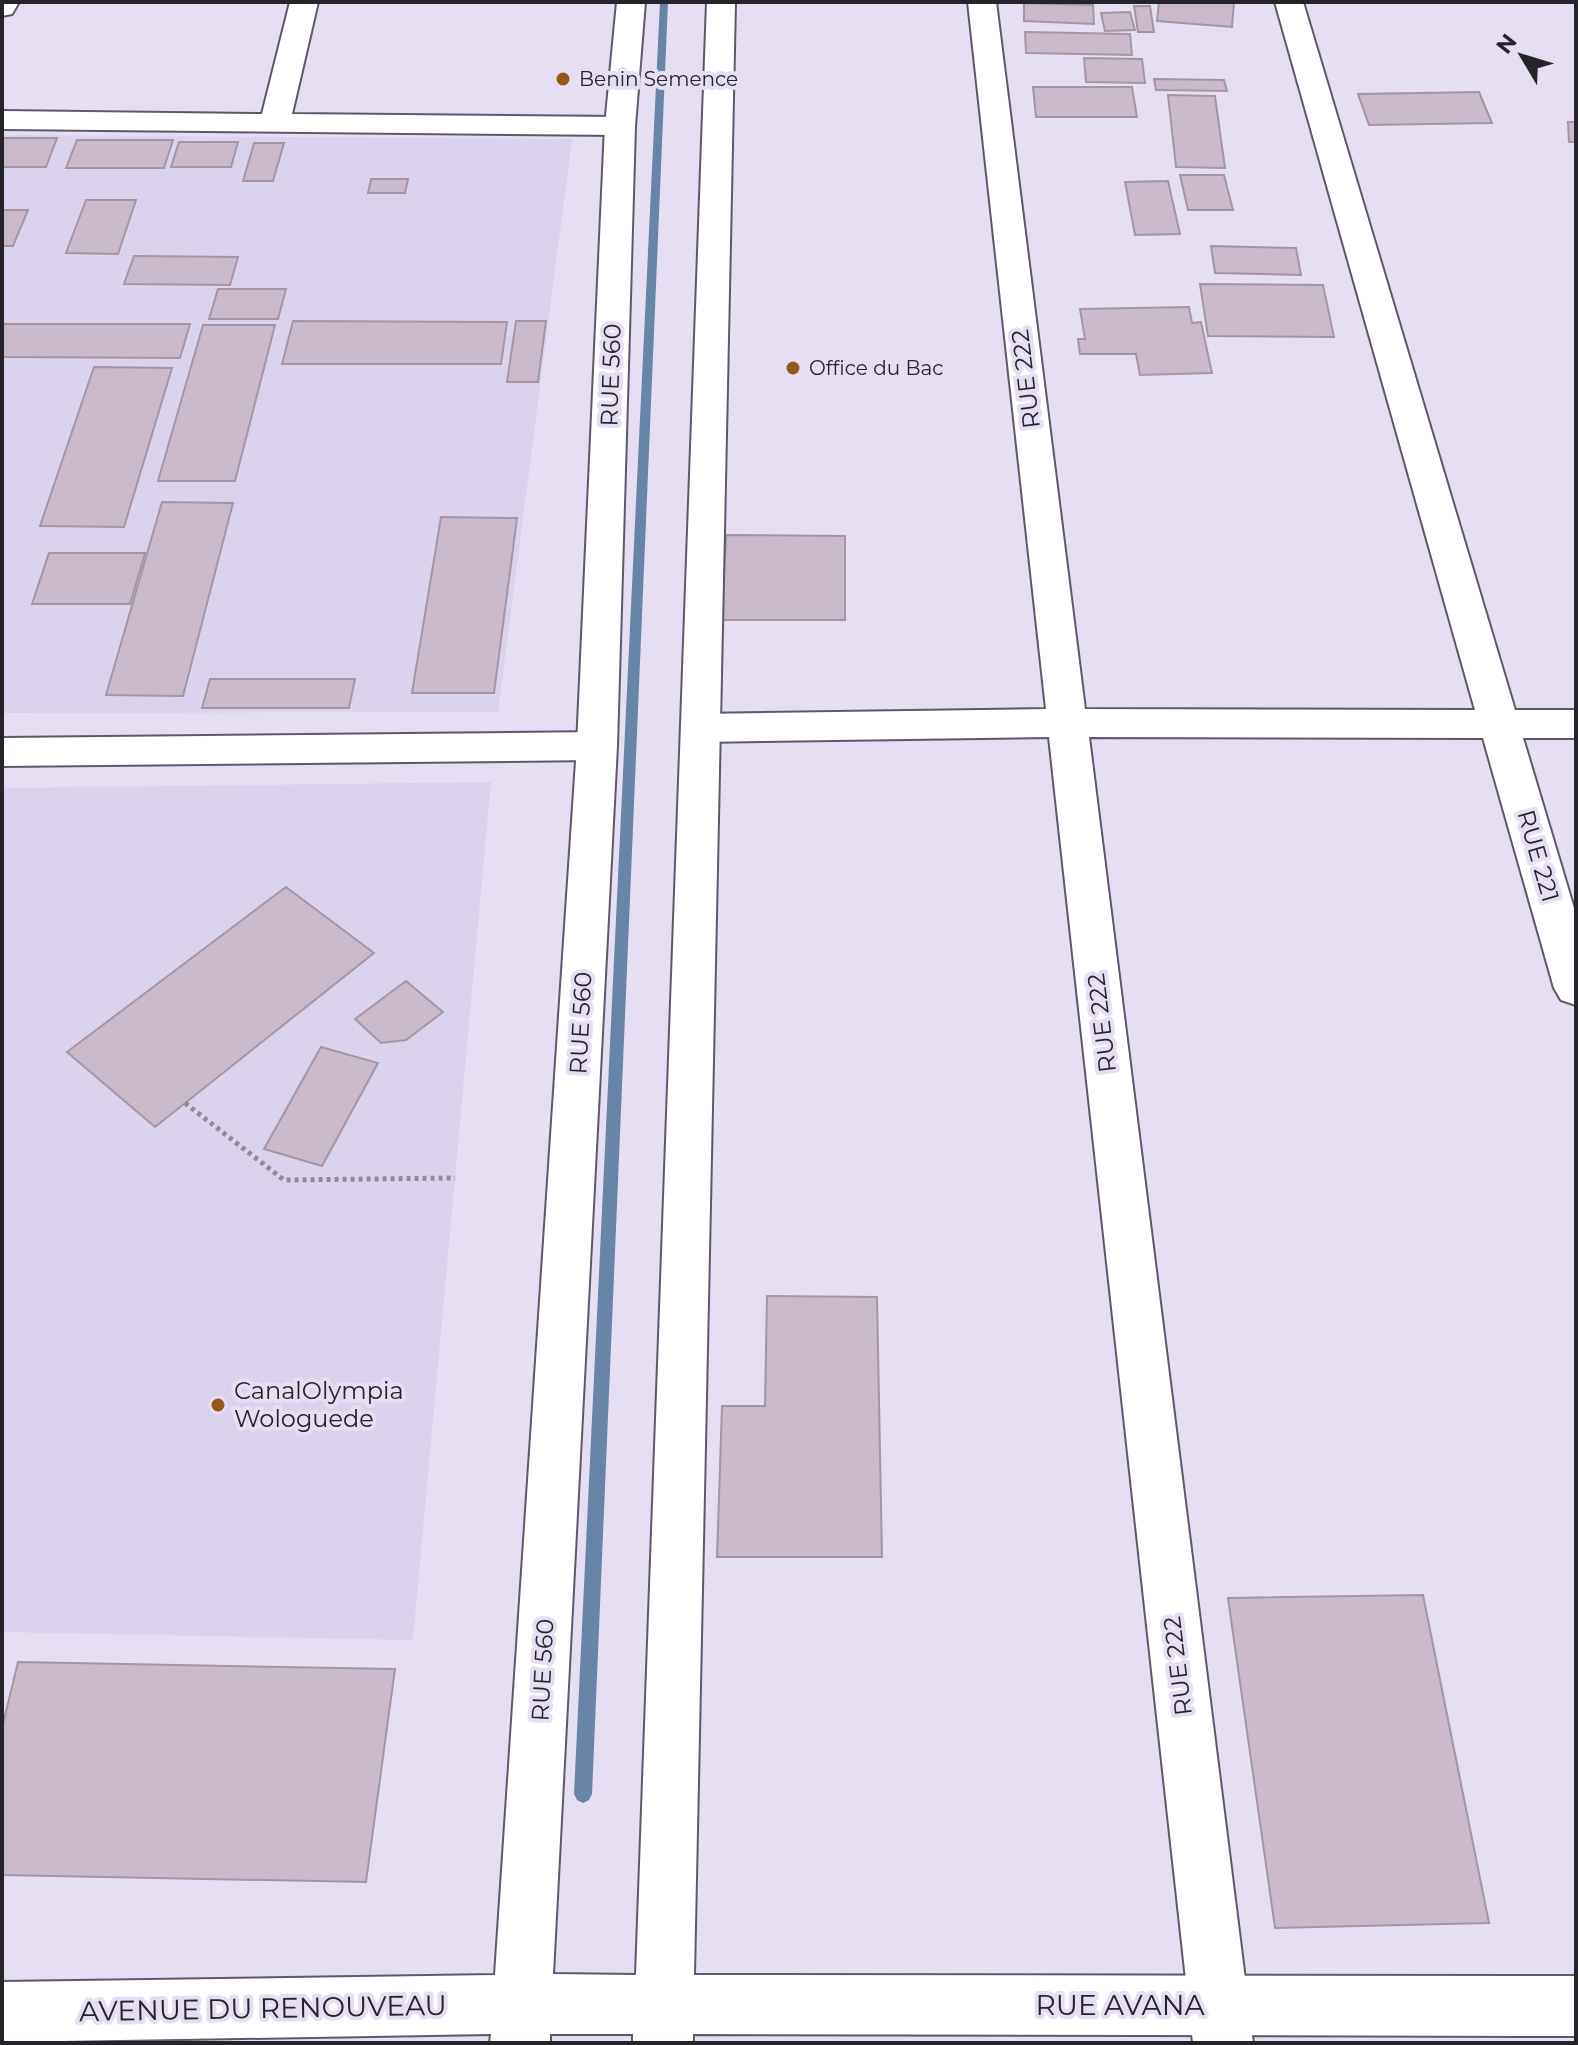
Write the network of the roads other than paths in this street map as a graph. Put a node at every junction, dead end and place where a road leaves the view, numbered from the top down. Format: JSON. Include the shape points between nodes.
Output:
{"nodes":[{"id":1,"x":5,"y":2,"type":"edge"},
{"id":2,"x":304,"y":2,"type":"edge"},
{"id":3,"x":631,"y":2,"type":"edge"},
{"id":4,"x":721,"y":2,"type":"edge"},
{"id":5,"x":982,"y":2,"type":"edge"},
{"id":6,"x":1289,"y":2,"type":"edge"},
{"id":7,"x":2,"y":8,"type":"edge"},
{"id":8,"x":2,"y":120,"type":"edge"},
{"id":9,"x":275,"y":123,"type":"junction"},
{"id":10,"x":620,"y":126,"type":"junction"},
{"id":11,"x":1067,"y":723,"type":"junction"},
{"id":12,"x":1500,"y":723,"type":"junction"},
{"id":13,"x":1576,"y":724,"type":"edge"},
{"id":14,"x":701,"y":728,"type":"junction"},
{"id":15,"x":597,"y":746,"type":"junction"},
{"id":16,"x":2,"y":752,"type":"edge"},
{"id":17,"x":1576,"y":988,"type":"edge"},
{"id":18,"x":1576,"y":2006,"type":"edge"},
{"id":19,"x":2,"y":2012,"type":"edge"},
{"id":20,"x":522,"y":2024,"type":"edge"},
{"id":21,"x":664,"y":2024,"type":"edge"},
{"id":22,"x":1221,"y":2024,"type":"edge"}],
"edges":[{"from":1,"to":7,"type":"street"},
{"from":2,"to":9,"type":"street"},
{"from":3,"to":10,"type":"street","name":"RUE 560"},
{"from":4,"to":14,"type":"street"},
{"from":5,"to":11,"type":"street","name":"RUE 222"},
{"from":6,"to":12,"type":"street","name":"RUE 221"},
{"from":8,"to":9,"type":"street"},
{"from":9,"to":10,"type":"street"},
{"from":10,"to":15,"type":"street","name":"RUE 560"},
{"from":11,"to":12,"type":"street"},
{"from":11,"to":14,"type":"street"},
{"from":11,"to":22,"type":"street","name":"RUE 222"},
{"from":12,"to":13,"type":"street"},
{"from":12,"to":17,"type":"street","name":"RUE 221"},
{"from":14,"to":21,"type":"street"},
{"from":15,"to":16,"type":"street"},
{"from":15,"to":20,"type":"street","name":"RUE 560"},
{"from":18,"to":22,"type":"street","name":"RUE AVANA"},
{"from":19,"to":20,"type":"street","name":"AVENUE DU RENOUVEAU"},
{"from":20,"to":21,"type":"street","name":"AVENUE DU RENOUVEAU"},
{"from":21,"to":22,"type":"street","name":"RUE AVANA"}]}
